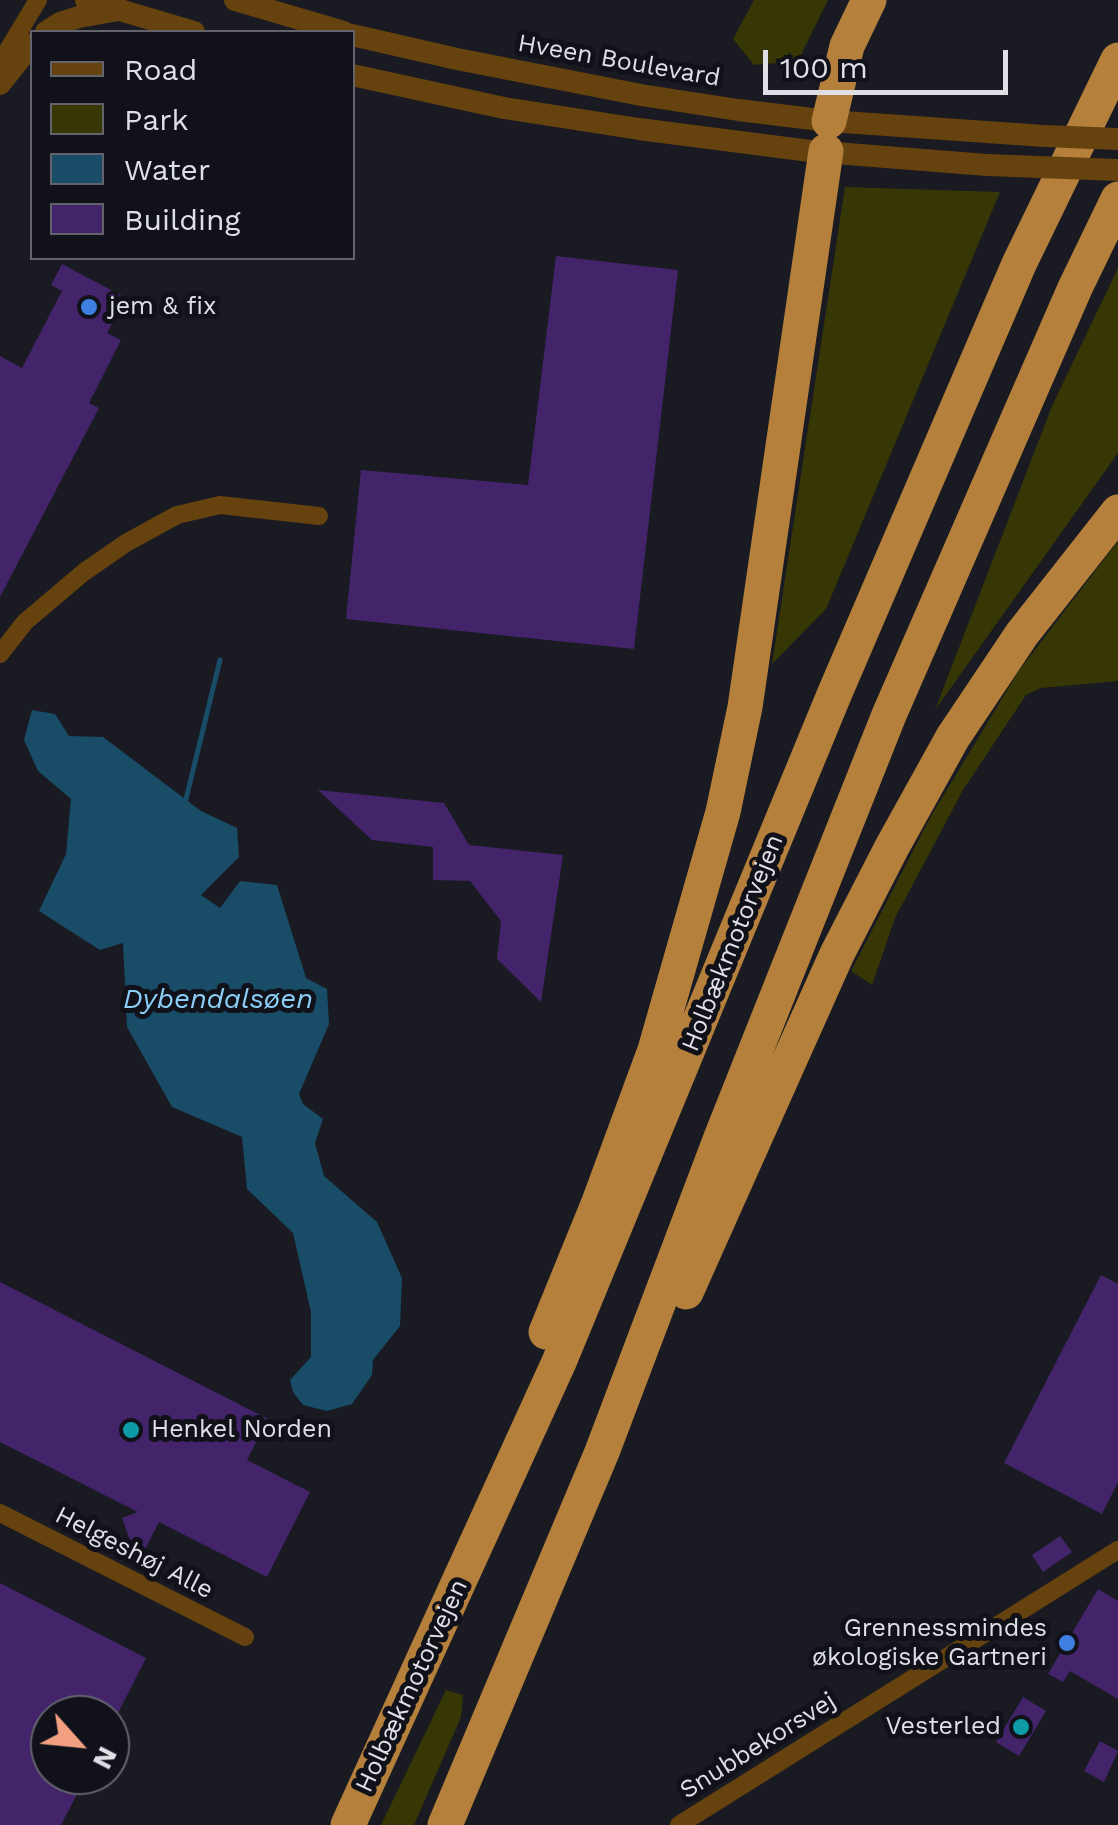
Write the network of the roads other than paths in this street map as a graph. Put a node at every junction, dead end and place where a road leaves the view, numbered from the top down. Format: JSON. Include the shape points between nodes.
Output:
{"nodes":[{"id":1,"x":38,"y":0,"type":"edge"},
{"id":2,"x":86,"y":0,"type":"edge"},
{"id":3,"x":235,"y":0,"type":"edge"},
{"id":4,"x":870,"y":0,"type":"edge"},
{"id":5,"x":118,"y":10,"type":"junction"},
{"id":6,"x":49,"y":30,"type":"edge"},
{"id":7,"x":187,"y":30,"type":"edge"},
{"id":8,"x":337,"y":30,"type":"edge"},
{"id":9,"x":355,"y":36,"type":"edge"},
{"id":10,"x":30,"y":46,"type":"edge"},
{"id":11,"x":1118,"y":60,"type":"edge"},
{"id":12,"x":0,"y":63,"type":"edge"},
{"id":13,"x":355,"y":77,"type":"edge"},
{"id":14,"x":0,"y":84,"type":"edge"},
{"id":15,"x":827,"y":136,"type":"junction"},
{"id":16,"x":1118,"y":139,"type":"edge"},
{"id":17,"x":1118,"y":170,"type":"edge"},
{"id":18,"x":1118,"y":199,"type":"edge"},
{"id":19,"x":1118,"y":512,"type":"edge"},
{"id":20,"x":319,"y":516,"type":"dead end"},
{"id":21,"x":0,"y":654,"type":"edge"},
{"id":22,"x":602,"y":1452,"type":"junction"},
{"id":23,"x":510,"y":1473,"type":"junction"},
{"id":24,"x":0,"y":1513,"type":"edge"},
{"id":25,"x":1118,"y":1550,"type":"edge"},
{"id":26,"x":245,"y":1637,"type":"dead end"},
{"id":27,"x":348,"y":1825,"type":"edge"},
{"id":28,"x":445,"y":1825,"type":"edge"},
{"id":29,"x":679,"y":1825,"type":"edge"}],
"edges":[{"from":1,"to":12,"type":"street"},
{"from":2,"to":5,"type":"street"},
{"from":3,"to":8,"type":"street"},
{"from":4,"to":15,"type":"highway","via":[[848,46]]},
{"from":5,"to":6,"type":"street"},
{"from":5,"to":7,"type":"street"},
{"from":9,"to":15,"type":"street","name":"Hveen Boulevard"},
{"from":10,"to":14,"type":"street"},
{"from":11,"to":23,"type":"highway","name":"Holbækmotorvejen","via":[[1020,264],[834,695]]},
{"from":13,"to":15,"type":"street","name":"Hveen Boulevard","via":[[639,130]]},
{"from":15,"to":16,"type":"street","name":"Hveen Boulevard","bridge":true},
{"from":15,"to":17,"type":"street","name":"Hveen Boulevard","bridge":true,"via":[[987,165]]},
{"from":15,"to":23,"type":"highway","via":[[745,707],[723,812],[655,1050],[537,1353]]},
{"from":18,"to":22,"type":"highway","via":[[889,716]]},
{"from":19,"to":22,"type":"highway","via":[[1022,634],[953,737],[837,954],[682,1300]]},
{"from":20,"to":21,"type":"street","via":[[220,506],[177,516],[84,572],[25,622]]},
{"from":22,"to":28,"type":"highway"},
{"from":23,"to":27,"type":"highway","name":"Holbækmotorvejen"},
{"from":24,"to":26,"type":"street","name":"Helgeshøj Alle"},
{"from":25,"to":29,"type":"street","name":"Snubbekorsvej"}]}
